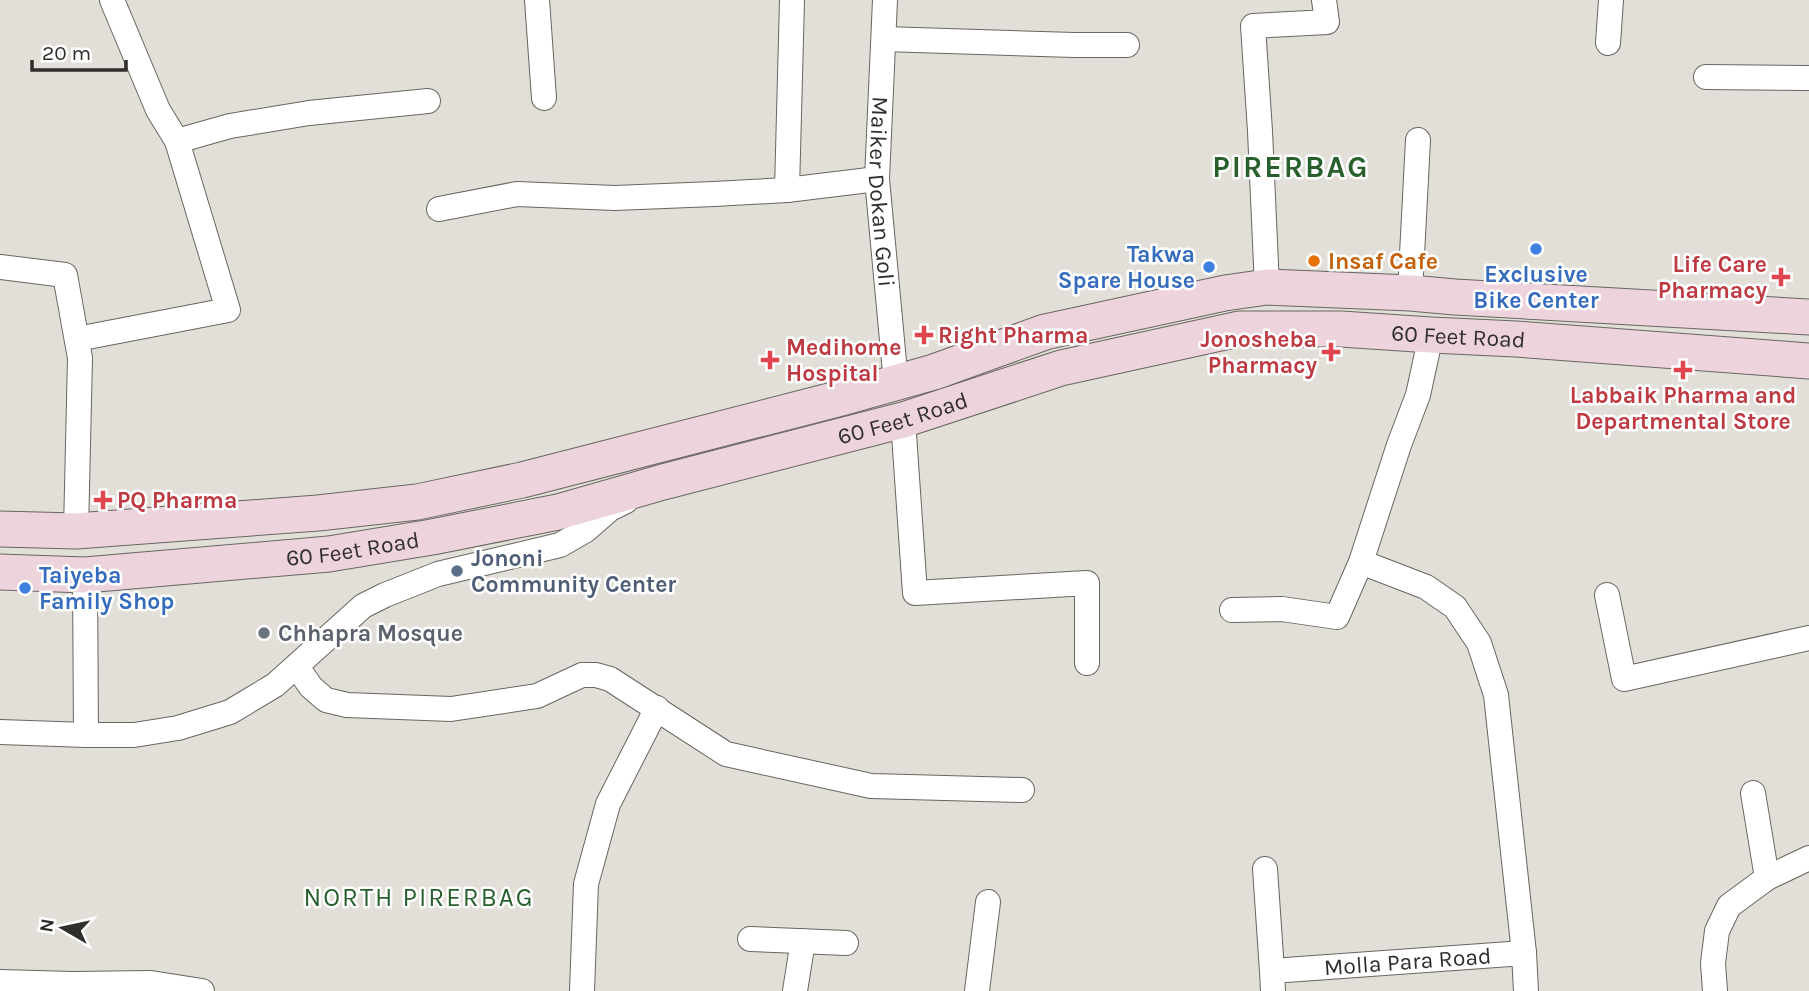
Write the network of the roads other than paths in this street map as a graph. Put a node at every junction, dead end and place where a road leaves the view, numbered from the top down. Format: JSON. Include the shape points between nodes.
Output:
{"nodes":[{"id":1,"x":111,"y":0,"type":"edge"},
{"id":2,"x":537,"y":0,"type":"edge"},
{"id":3,"x":792,"y":0,"type":"edge"},
{"id":4,"x":885,"y":0,"type":"edge"},
{"id":5,"x":1324,"y":0,"type":"edge"},
{"id":6,"x":1611,"y":0,"type":"edge"},
{"id":7,"x":884,"y":39,"type":"junction"},
{"id":8,"x":1608,"y":43,"type":"dead end"},
{"id":9,"x":1127,"y":45,"type":"dead end"},
{"id":10,"x":1706,"y":77,"type":"dead end"},
{"id":11,"x":1809,"y":78,"type":"edge"},
{"id":12,"x":544,"y":98,"type":"dead end"},
{"id":13,"x":428,"y":101,"type":"dead end"},
{"id":14,"x":1418,"y":140,"type":"dead end"},
{"id":15,"x":177,"y":141,"type":"junction"},
{"id":16,"x":877,"y":179,"type":"junction"},
{"id":17,"x":787,"y":190,"type":"junction"},
{"id":18,"x":439,"y":209,"type":"dead end"},
{"id":19,"x":0,"y":268,"type":"edge"},
{"id":20,"x":1267,"y":287,"type":"junction"},
{"id":21,"x":1410,"y":293,"type":"junction"},
{"id":22,"x":1516,"y":301,"type":"junction"},
{"id":23,"x":1809,"y":317,"type":"edge"},
{"id":24,"x":1431,"y":335,"type":"junction"},
{"id":25,"x":77,"y":339,"type":"junction"},
{"id":26,"x":1516,"y":339,"type":"junction"},
{"id":27,"x":1809,"y":361,"type":"edge"},
{"id":28,"x":896,"y":383,"type":"junction"},
{"id":29,"x":903,"y":420,"type":"junction"},
{"id":30,"x":663,"y":482,"type":"junction"},
{"id":31,"x":0,"y":529,"type":"edge"},
{"id":32,"x":76,"y":531,"type":"junction"},
{"id":33,"x":1361,"y":562,"type":"junction"},
{"id":34,"x":0,"y":572,"type":"edge"},
{"id":35,"x":85,"y":575,"type":"junction"},
{"id":36,"x":1607,"y":595,"type":"dead end"},
{"id":37,"x":1232,"y":610,"type":"dead end"},
{"id":38,"x":1809,"y":638,"type":"edge"},
{"id":39,"x":1087,"y":663,"type":"dead end"},
{"id":40,"x":297,"y":667,"type":"junction"},
{"id":41,"x":657,"y":708,"type":"junction"},
{"id":42,"x":0,"y":732,"type":"edge"},
{"id":43,"x":86,"y":735,"type":"junction"},
{"id":44,"x":1022,"y":790,"type":"dead end"},
{"id":45,"x":1754,"y":793,"type":"dead end"},
{"id":46,"x":1808,"y":859,"type":"edge"},
{"id":47,"x":1265,"y":869,"type":"dead end"},
{"id":48,"x":1767,"y":878,"type":"junction"},
{"id":49,"x":988,"y":902,"type":"dead end"},
{"id":50,"x":750,"y":939,"type":"dead end"},
{"id":51,"x":803,"y":941,"type":"junction"},
{"id":52,"x":846,"y":943,"type":"dead end"},
{"id":53,"x":1524,"y":953,"type":"junction"},
{"id":54,"x":1273,"y":981,"type":"edge"},
{"id":55,"x":0,"y":982,"type":"edge"},
{"id":56,"x":151,"y":987,"type":"edge"},
{"id":57,"x":202,"y":991,"type":"edge"},
{"id":58,"x":582,"y":991,"type":"edge"},
{"id":59,"x":795,"y":991,"type":"edge"},
{"id":60,"x":977,"y":991,"type":"edge"},
{"id":61,"x":1526,"y":991,"type":"edge"},
{"id":62,"x":1715,"y":991,"type":"edge"}],
"edges":[{"from":1,"to":15,"type":"street","via":[[158,110]]},
{"from":2,"to":12,"type":"street"},
{"from":3,"to":17,"type":"street"},
{"from":4,"to":7,"type":"street","name":"Maiker Dokan Goli"},
{"from":5,"to":20,"type":"street","via":[[1327,22],[1253,26]]},
{"from":6,"to":8,"type":"street"},
{"from":7,"to":9,"type":"street"},
{"from":7,"to":16,"type":"street","name":"Maiker Dokan Goli"},
{"from":10,"to":11,"type":"street"},
{"from":13,"to":15,"type":"street","via":[[309,113],[230,126]]},
{"from":14,"to":21,"type":"street"},
{"from":15,"to":25,"type":"street","via":[[228,310]]},
{"from":16,"to":17,"type":"street"},
{"from":16,"to":28,"type":"street","name":"Maiker Dokan Goli"},
{"from":17,"to":18,"type":"street","via":[[615,198],[517,194]]},
{"from":19,"to":25,"type":"street","via":[[65,275]]},
{"from":20,"to":21,"type":"street","name":"60 Feet Road"},
{"from":20,"to":28,"type":"street","name":"60 Feet Road","via":[[1045,332]]},
{"from":21,"to":22,"type":"street","name":"60 Feet Road"},
{"from":22,"to":23,"type":"street","name":"60 Feet Road"},
{"from":22,"to":26,"type":"street"},
{"from":24,"to":26,"type":"street","name":"60 Feet Road"},
{"from":24,"to":29,"type":"street","name":"60 Feet Road","via":[[1239,329],[1061,368]]},
{"from":24,"to":33,"type":"street","via":[[1418,395]]},
{"from":25,"to":32,"type":"street"},
{"from":26,"to":27,"type":"street","name":"60 Feet Road"},
{"from":28,"to":29,"type":"street"},
{"from":28,"to":32,"type":"street","name":"60 Feet Road","via":[[522,480],[418,502]]},
{"from":29,"to":30,"type":"street","name":"60 Feet Road"},
{"from":29,"to":39,"type":"street","via":[[915,593],[1087,583]]},
{"from":30,"to":35,"type":"street","name":"60 Feet Road","via":[[558,512],[394,544]]},
{"from":30,"to":40,"type":"street","via":[[610,509],[560,545],[438,575],[363,606]]},
{"from":31,"to":32,"type":"street","name":"60 Feet Road"},
{"from":33,"to":37,"type":"street","via":[[1337,617],[1282,609]]},
{"from":33,"to":53,"type":"street","via":[[1436,593],[1455,607],[1479,643],[1496,695]]},
{"from":34,"to":35,"type":"street","name":"60 Feet Road"},
{"from":35,"to":43,"type":"street"},
{"from":36,"to":38,"type":"street","via":[[1624,678]]},
{"from":40,"to":41,"type":"street","via":[[326,700],[347,705],[451,709],[537,696],[582,675],[596,675]]},
{"from":40,"to":43,"type":"street","via":[[275,685],[218,716],[134,735]]},
{"from":41,"to":44,"type":"street","via":[[726,754],[871,786]]},
{"from":41,"to":58,"type":"street","via":[[608,804],[586,884]]},
{"from":42,"to":43,"type":"street"},
{"from":45,"to":48,"type":"street"},
{"from":46,"to":48,"type":"street"},
{"from":47,"to":54,"type":"street"},
{"from":48,"to":62,"type":"street","via":[[1729,906],[1717,931]]},
{"from":49,"to":60,"type":"street"},
{"from":50,"to":51,"type":"street"},
{"from":51,"to":52,"type":"street"},
{"from":51,"to":59,"type":"street"},
{"from":53,"to":54,"type":"street","name":"Molla Para Road"},
{"from":53,"to":61,"type":"street","name":"Molla Para Road"},
{"from":55,"to":56,"type":"street"},
{"from":56,"to":57,"type":"street"}]}
